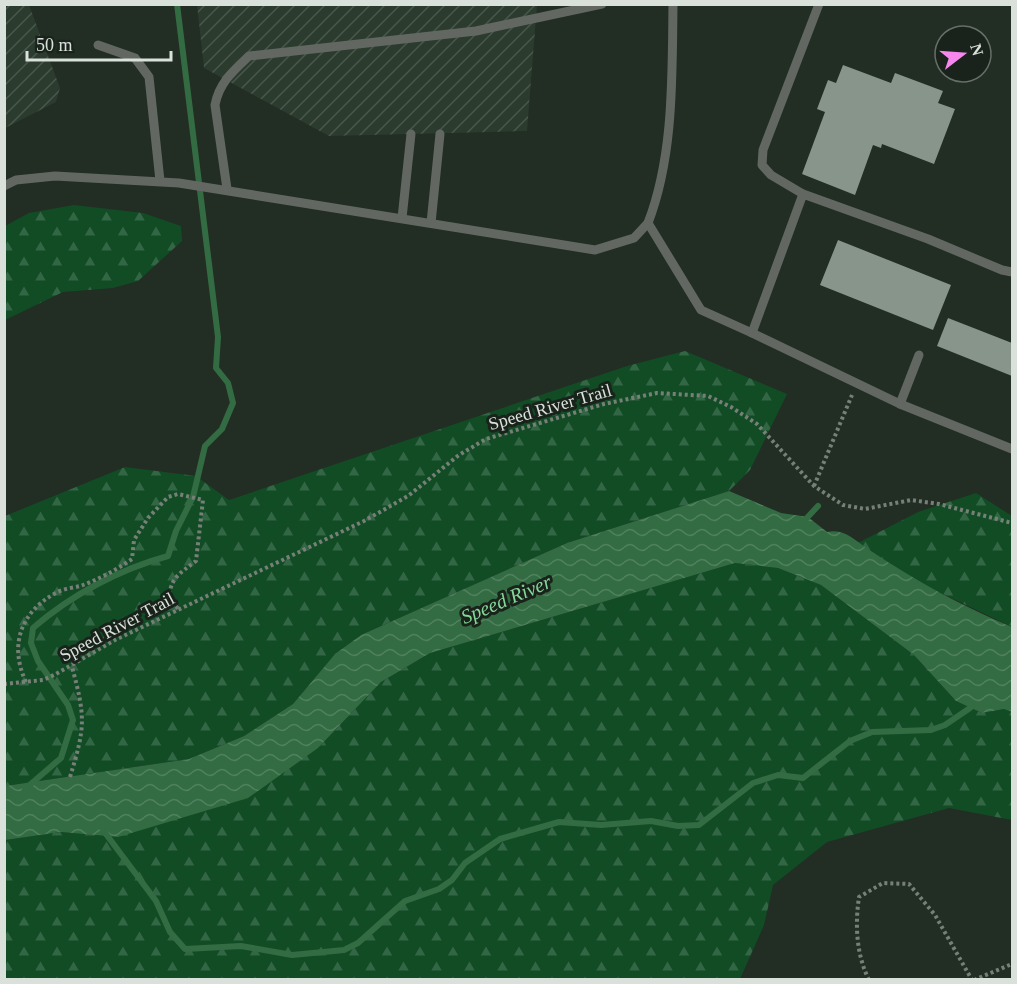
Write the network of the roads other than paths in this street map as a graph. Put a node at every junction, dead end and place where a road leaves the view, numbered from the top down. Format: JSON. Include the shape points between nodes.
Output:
{"nodes":[{"id":1,"x":602,"y":4,"type":"edge"},
{"id":2,"x":674,"y":4,"type":"edge"},
{"id":3,"x":819,"y":4,"type":"edge"},
{"id":4,"x":98,"y":45,"type":"dead end"},
{"id":5,"x":411,"y":134,"type":"dead end"},
{"id":6,"x":440,"y":134,"type":"dead end"},
{"id":7,"x":4,"y":180,"type":"edge"},
{"id":8,"x":16,"y":180,"type":"junction"},
{"id":9,"x":160,"y":181,"type":"junction"},
{"id":10,"x":4,"y":186,"type":"edge"},
{"id":11,"x":222,"y":188,"type":"junction"},
{"id":12,"x":804,"y":194,"type":"junction"},
{"id":13,"x":402,"y":218,"type":"junction"},
{"id":14,"x":431,"y":223,"type":"junction"},
{"id":15,"x":648,"y":223,"type":"junction"},
{"id":16,"x":1012,"y":272,"type":"edge"},
{"id":17,"x":752,"y":333,"type":"junction"},
{"id":18,"x":919,"y":355,"type":"dead end"},
{"id":19,"x":900,"y":404,"type":"junction"},
{"id":20,"x":1012,"y":449,"type":"edge"}],
"edges":[{"from":1,"to":11,"type":"lane","via":[[476,31],[249,56],[225,79],[217,93]]},
{"from":2,"to":15,"type":"lane","via":[[669,115],[660,193]]},
{"from":3,"to":12,"type":"lane","via":[[763,150],[762,165],[771,175]]},
{"from":4,"to":9,"type":"lane","via":[[135,58],[149,77]]},
{"from":5,"to":13,"type":"lane"},
{"from":6,"to":14,"type":"lane"},
{"from":7,"to":8,"type":"lane"},
{"from":8,"to":9,"type":"lane","via":[[55,176]]},
{"from":8,"to":10,"type":"lane"},
{"from":9,"to":11,"type":"lane"},
{"from":11,"to":13,"type":"lane"},
{"from":12,"to":16,"type":"lane"},
{"from":12,"to":17,"type":"lane"},
{"from":13,"to":14,"type":"lane"},
{"from":14,"to":15,"type":"lane","via":[[595,250],[634,238]]},
{"from":15,"to":17,"type":"lane","via":[[701,310]]},
{"from":17,"to":19,"type":"lane"},
{"from":18,"to":19,"type":"lane"},
{"from":19,"to":20,"type":"lane"}]}
